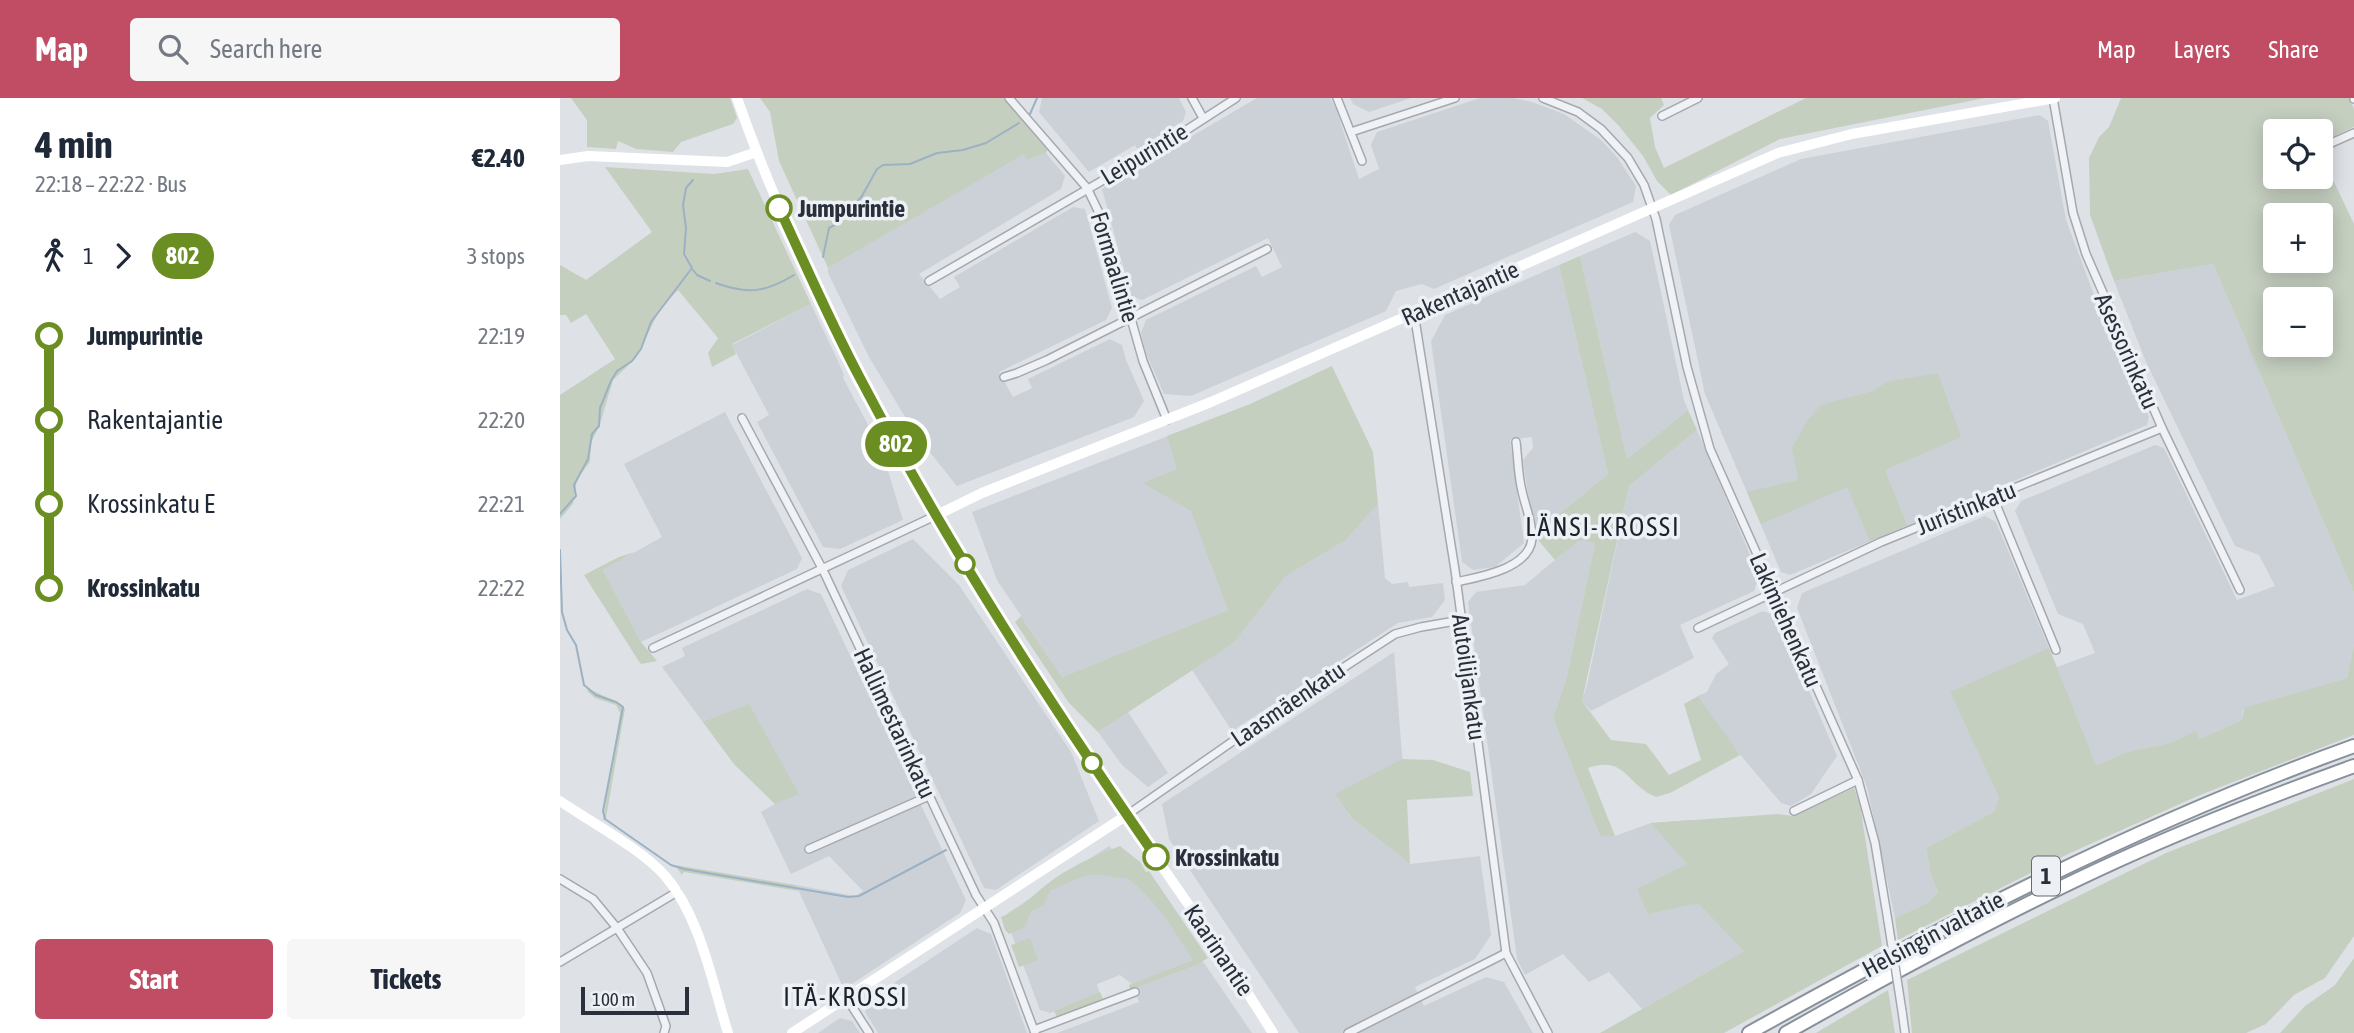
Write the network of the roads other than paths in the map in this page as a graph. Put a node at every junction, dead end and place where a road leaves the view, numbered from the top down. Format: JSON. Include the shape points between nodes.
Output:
{"nodes":[{"id":1,"x":737,"y":98,"type":"edge"},
{"id":2,"x":1009,"y":98,"type":"edge"},
{"id":3,"x":1192,"y":98,"type":"edge"},
{"id":4,"x":1236,"y":98,"type":"edge"},
{"id":5,"x":1337,"y":98,"type":"edge"},
{"id":6,"x":1455,"y":98,"type":"edge"},
{"id":7,"x":1542,"y":98,"type":"edge"},
{"id":8,"x":1698,"y":98,"type":"edge"},
{"id":9,"x":2054,"y":98,"type":"edge"},
{"id":10,"x":1662,"y":116,"type":"dead end"},
{"id":11,"x":1203,"y":118,"type":"junction"},
{"id":12,"x":1351,"y":132,"type":"junction"},
{"id":13,"x":2354,"y":133,"type":"edge"},
{"id":14,"x":2333,"y":142,"type":"edge"},
{"id":15,"x":757,"y":152,"type":"junction"},
{"id":16,"x":560,"y":160,"type":"edge"},
{"id":17,"x":1362,"y":161,"type":"dead end"},
{"id":18,"x":1087,"y":188,"type":"junction"},
{"id":19,"x":1653,"y":209,"type":"junction"},
{"id":20,"x":1267,"y":249,"type":"dead end"},
{"id":21,"x":929,"y":281,"type":"dead end"},
{"id":22,"x":1414,"y":313,"type":"junction"},
{"id":23,"x":1130,"y":316,"type":"junction"},
{"id":24,"x":1004,"y":377,"type":"dead end"},
{"id":25,"x":741,"y":418,"type":"dead end"},
{"id":26,"x":1167,"y":420,"type":"junction"},
{"id":27,"x":2162,"y":428,"type":"junction"},
{"id":28,"x":1516,"y":442,"type":"dead end"},
{"id":29,"x":1993,"y":497,"type":"junction"},
{"id":30,"x":937,"y":515,"type":"junction"},
{"id":31,"x":822,"y":570,"type":"junction"},
{"id":32,"x":1456,"y":582,"type":"junction"},
{"id":33,"x":2240,"y":590,"type":"dead end"},
{"id":34,"x":1773,"y":594,"type":"junction"},
{"id":35,"x":1461,"y":620,"type":"junction"},
{"id":36,"x":1698,"y":628,"type":"dead end"},
{"id":37,"x":653,"y":648,"type":"dead end"},
{"id":38,"x":2056,"y":650,"type":"dead end"},
{"id":39,"x":2354,"y":746,"type":"edge"},
{"id":40,"x":2354,"y":766,"type":"edge"},
{"id":41,"x":1858,"y":780,"type":"junction"},
{"id":42,"x":929,"y":796,"type":"junction"},
{"id":43,"x":560,"y":802,"type":"edge"},
{"id":44,"x":1794,"y":811,"type":"dead end"},
{"id":45,"x":1127,"y":815,"type":"junction"},
{"id":46,"x":809,"y":849,"type":"dead end"},
{"id":47,"x":560,"y":879,"type":"edge"},
{"id":48,"x":677,"y":892,"type":"junction"},
{"id":49,"x":984,"y":906,"type":"junction"},
{"id":50,"x":617,"y":928,"type":"junction"},
{"id":51,"x":1506,"y":953,"type":"junction"},
{"id":52,"x":560,"y":962,"type":"edge"},
{"id":53,"x":1135,"y":992,"type":"dead end"},
{"id":54,"x":846,"y":998,"type":"junction"},
{"id":55,"x":1035,"y":1032,"type":"edge"},
{"id":56,"x":664,"y":1033,"type":"edge"},
{"id":57,"x":728,"y":1033,"type":"edge"},
{"id":58,"x":793,"y":1033,"type":"edge"},
{"id":59,"x":869,"y":1033,"type":"edge"},
{"id":60,"x":1273,"y":1033,"type":"edge"},
{"id":61,"x":1348,"y":1033,"type":"edge"},
{"id":62,"x":1548,"y":1033,"type":"edge"},
{"id":63,"x":1750,"y":1033,"type":"edge"},
{"id":64,"x":1786,"y":1033,"type":"edge"},
{"id":65,"x":1905,"y":1033,"type":"edge"}],
"edges":[{"from":1,"to":15,"type":"street","name":"Kaarinantie"},
{"from":2,"to":18,"type":"street","name":"Formaalintie"},
{"from":3,"to":11,"type":"street"},
{"from":4,"to":11,"type":"street","name":"Leipurintie"},
{"from":5,"to":12,"type":"street"},
{"from":6,"to":12,"type":"street"},
{"from":7,"to":19,"type":"street","name":"Lakimiehenkatu","via":[[1578,112],[1612,139],[1636,169]]},
{"from":8,"to":10,"type":"street"},
{"from":9,"to":19,"type":"street","name":"Rakentajantie","via":[[1852,134],[1789,150]]},
{"from":9,"to":27,"type":"street","name":"Asessorinkatu","via":[[2073,213],[2086,254]]},
{"from":11,"to":18,"type":"street","name":"Leipurintie"},
{"from":12,"to":17,"type":"street"},
{"from":13,"to":14,"type":"street"},
{"from":15,"to":16,"type":"street","via":[[727,162],[588,156]]},
{"from":15,"to":30,"type":"street","name":"Kaarinantie","via":[[839,337]]},
{"from":18,"to":21,"type":"street","name":"Leipurintie"},
{"from":18,"to":23,"type":"street","name":"Formaalintie","via":[[1104,223]]},
{"from":19,"to":22,"type":"street","name":"Rakentajantie"},
{"from":19,"to":34,"type":"street","name":"Lakimiehenkatu","via":[[1710,449]]},
{"from":20,"to":23,"type":"street"},
{"from":22,"to":26,"type":"street","name":"Rakentajantie"},
{"from":22,"to":32,"type":"street","name":"Autoilijankatu"},
{"from":23,"to":24,"type":"street"},
{"from":23,"to":26,"type":"street","name":"Formaalintie"},
{"from":25,"to":31,"type":"street","name":"Hallimestarinkatu"},
{"from":26,"to":30,"type":"street","name":"Rakentajantie"},
{"from":27,"to":29,"type":"street","name":"Juristinkatu"},
{"from":27,"to":33,"type":"street","name":"Asessorinkatu"},
{"from":28,"to":32,"type":"street","via":[[1530,547],[1498,572]]},
{"from":29,"to":34,"type":"street","name":"Juristinkatu","via":[[1881,542]]},
{"from":29,"to":38,"type":"street"},
{"from":30,"to":31,"type":"street","name":"Rakentajantie"},
{"from":30,"to":45,"type":"street","name":"Kaarinantie","via":[[989,604]]},
{"from":31,"to":37,"type":"street","name":"Rakentajantie"},
{"from":31,"to":42,"type":"street","name":"Hallimestarinkatu"},
{"from":32,"to":35,"type":"street","name":"Autoilijankatu"},
{"from":34,"to":36,"type":"street","name":"Juristinkatu"},
{"from":34,"to":41,"type":"street","name":"Lakimiehenkatu"},
{"from":35,"to":45,"type":"street","name":"Laasmäenkatu","via":[[1395,634]]},
{"from":35,"to":51,"type":"street","name":"Autoilijankatu"},
{"from":39,"to":63,"type":"highway","name":"Helsingin valtatie","number":"1","via":[[2109,845],[1917,940]]},
{"from":40,"to":64,"type":"highway","name":"Helsingin valtatie","number":"1","via":[[2116,861]]},
{"from":41,"to":44,"type":"street"},
{"from":41,"to":65,"type":"street","name":"Lakimiehenkatu","bridge":true,"via":[[1875,843]]},
{"from":42,"to":46,"type":"street"},
{"from":42,"to":49,"type":"street","name":"Hallimestarinkatu"},
{"from":43,"to":48,"type":"street","via":[[648,860]]},
{"from":45,"to":49,"type":"street"},
{"from":45,"to":60,"type":"street","name":"Kaarinantie"},
{"from":47,"to":50,"type":"street","via":[[593,899]]},
{"from":48,"to":50,"type":"street"},
{"from":48,"to":57,"type":"street","via":[[697,937]]},
{"from":49,"to":54,"type":"street"},
{"from":49,"to":55,"type":"street","name":"Hallimestarinkatu"},
{"from":50,"to":52,"type":"street"},
{"from":50,"to":56,"type":"street","via":[[651,981],[666,1026]]},
{"from":51,"to":61,"type":"street"},
{"from":51,"to":62,"type":"street","name":"Autoilijankatu"},
{"from":53,"to":55,"type":"street"},
{"from":54,"to":58,"type":"street"},
{"from":54,"to":59,"type":"street"}]}
